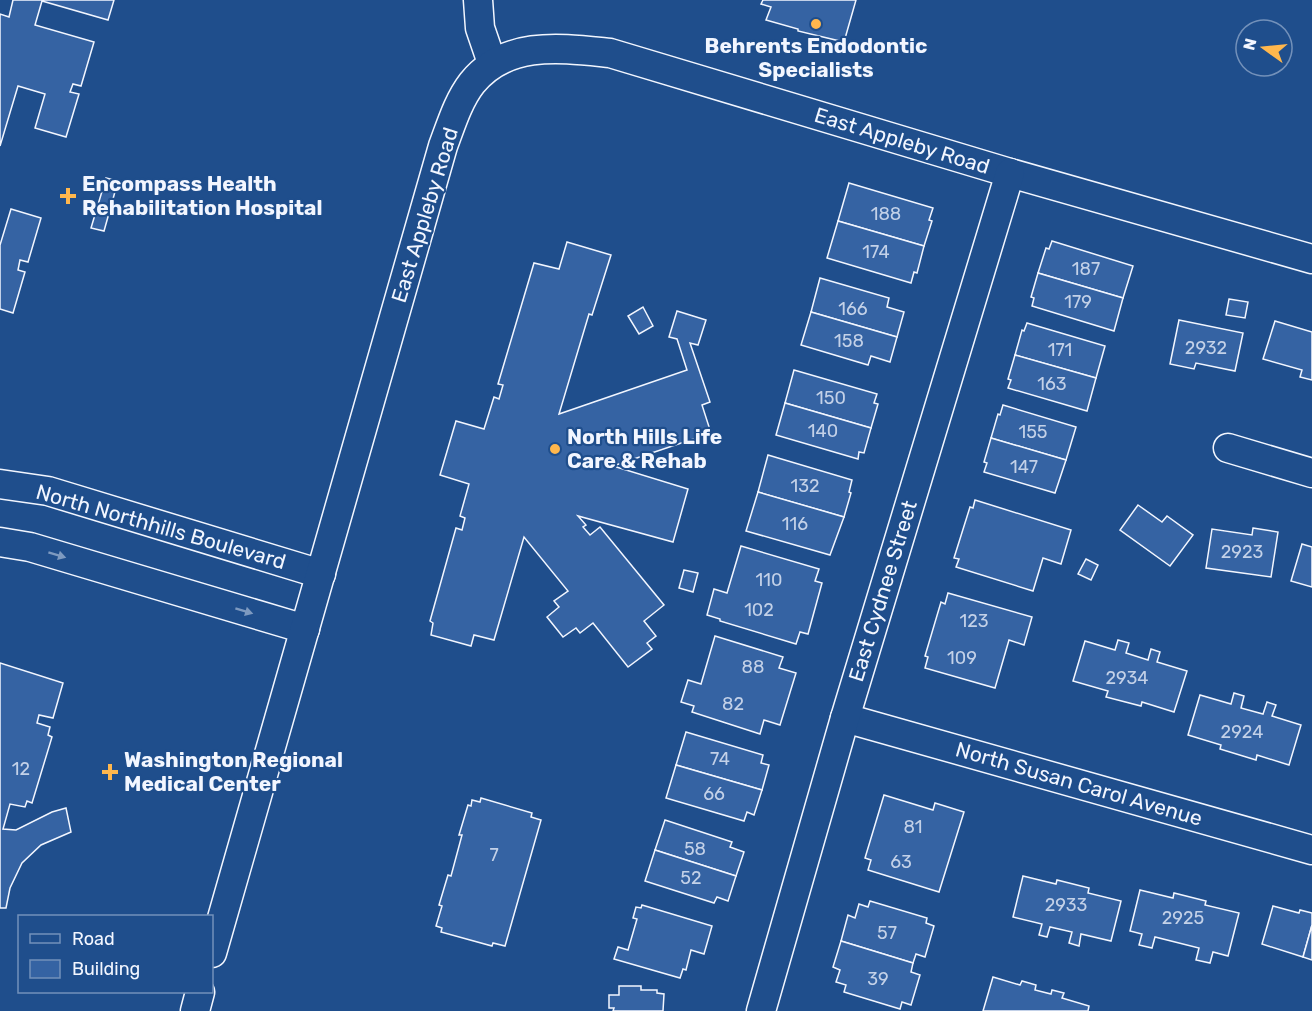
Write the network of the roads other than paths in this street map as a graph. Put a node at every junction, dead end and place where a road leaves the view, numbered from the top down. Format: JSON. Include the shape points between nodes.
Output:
{"nodes":[{"id":1,"x":478,"y":0,"type":"edge"},
{"id":2,"x":492,"y":63,"type":"junction"},
{"id":3,"x":1010,"y":173,"type":"junction"},
{"id":4,"x":1312,"y":259,"type":"edge"},
{"id":5,"x":1228,"y":448,"type":"dead end"},
{"id":6,"x":1312,"y":473,"type":"edge"},
{"id":7,"x":0,"y":484,"type":"edge"},
{"id":8,"x":0,"y":542,"type":"edge"},
{"id":9,"x":321,"y":574,"type":"junction"},
{"id":10,"x":305,"y":629,"type":"junction"},
{"id":11,"x":845,"y":718,"type":"junction"},
{"id":12,"x":1312,"y":850,"type":"edge"},
{"id":13,"x":213,"y":950,"type":"edge"},
{"id":14,"x":200,"y":993,"type":"edge"},
{"id":15,"x":195,"y":1011,"type":"edge"},
{"id":16,"x":761,"y":1011,"type":"edge"}],
"edges":[{"from":1,"to":2,"type":"street","via":[[480,28]]},
{"from":2,"to":3,"type":"street","name":"East Appleby Road","via":[[518,52],[538,50],[567,48],[610,53]]},
{"from":2,"to":9,"type":"street","name":"East Appleby Road","via":[[472,84],[443,146]]},
{"from":3,"to":4,"type":"street","name":"East Appleby Road"},
{"from":3,"to":11,"type":"street","name":"East Cydnee Street"},
{"from":5,"to":6,"type":"street"},
{"from":7,"to":9,"type":"street","name":"North Northhills Boulevard","via":[[48,491]]},
{"from":8,"to":10,"type":"street","one_way":true,"via":[[30,547]]},
{"from":9,"to":10,"type":"street","name":"East Appleby Road"},
{"from":10,"to":13,"type":"street","name":"East Appleby Road"},
{"from":11,"to":12,"type":"street","name":"North Susan Carol Avenue"},
{"from":11,"to":16,"type":"street","name":"East Cydnee Street"},
{"from":14,"to":15,"type":"street"}]}
